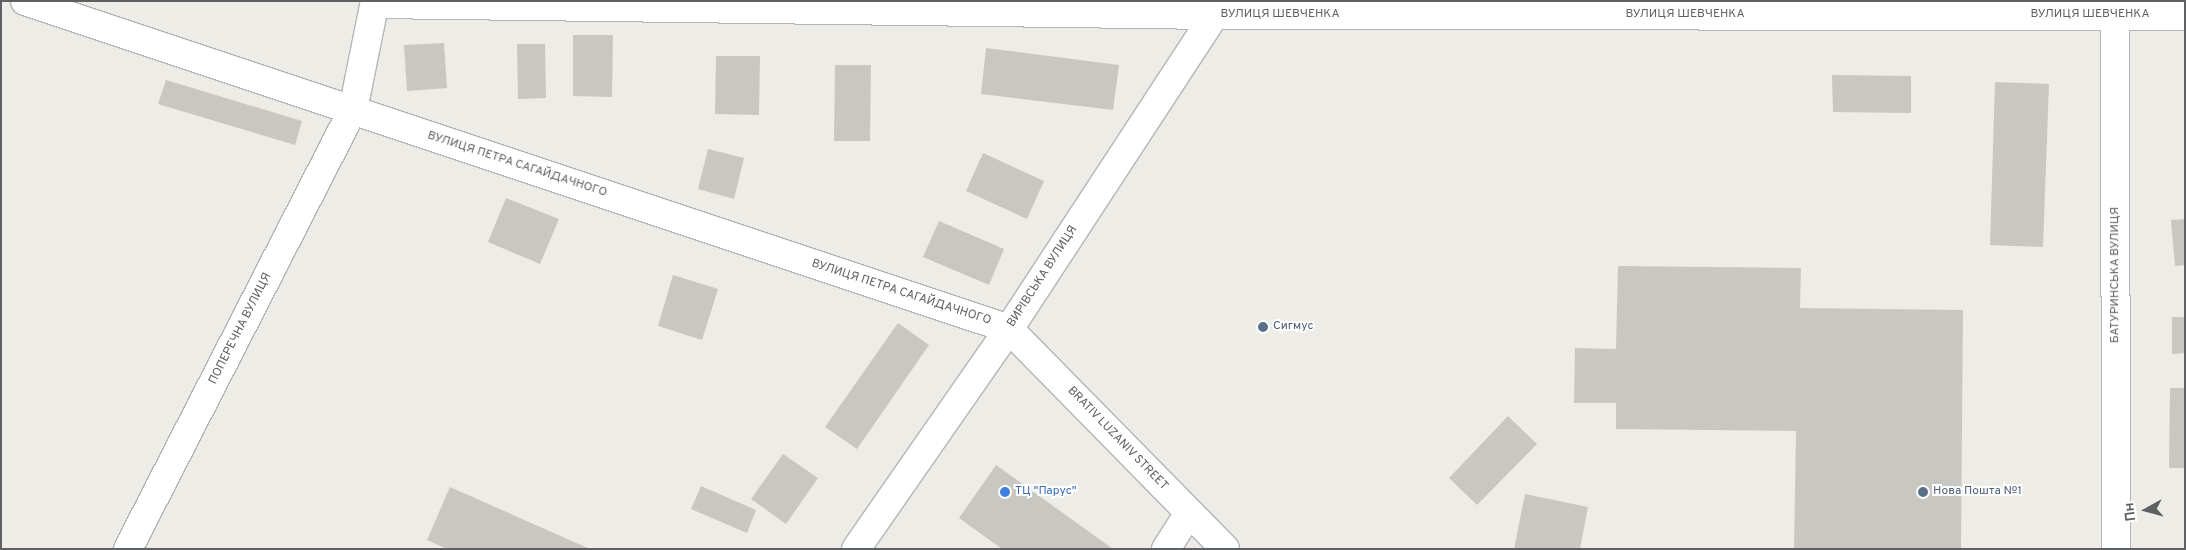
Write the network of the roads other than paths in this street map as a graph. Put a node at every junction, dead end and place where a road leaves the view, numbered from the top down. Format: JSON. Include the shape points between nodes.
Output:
{"nodes":[{"id":1,"x":25,"y":1,"type":"edge"},
{"id":2,"x":375,"y":2,"type":"edge"},
{"id":3,"x":851,"y":6,"type":"edge"},
{"id":4,"x":1220,"y":8,"type":"edge"},
{"id":5,"x":2115,"y":8,"type":"edge"},
{"id":6,"x":2185,"y":16,"type":"edge"},
{"id":7,"x":353,"y":110,"type":"junction"},
{"id":8,"x":1009,"y":329,"type":"junction"},
{"id":9,"x":1190,"y":513,"type":"junction"},
{"id":10,"x":128,"y":549,"type":"edge"},
{"id":11,"x":856,"y":549,"type":"edge"},
{"id":12,"x":1166,"y":549,"type":"edge"},
{"id":13,"x":1225,"y":549,"type":"edge"},
{"id":14,"x":2116,"y":549,"type":"edge"}],
"edges":[{"from":1,"to":7,"type":"street","name":"ВУЛИЦЯ ПЕТРА САГАЙДАЧНОГО"},
{"from":2,"to":3,"type":"street","name":"ВУЛИЦЯ ШЕВЧЕНКА"},
{"from":2,"to":7,"type":"street","name":"ПОПЕРЕЧНА ВУЛИЦЯ"},
{"from":3,"to":4,"type":"street","name":"ВУЛИЦЯ ШЕВЧЕНКА"},
{"from":4,"to":5,"type":"street","name":"ВУЛИЦЯ ШЕВЧЕНКА"},
{"from":4,"to":8,"type":"street","name":"ВИРІВСЬКА ВУЛИЦЯ"},
{"from":5,"to":6,"type":"street","name":"ВУЛИЦЯ ШЕВЧЕНКА"},
{"from":5,"to":14,"type":"street","name":"БАТУРИНСЬКА ВУЛИЦЯ"},
{"from":7,"to":8,"type":"street","name":"ВУЛИЦЯ ПЕТРА САГАЙДАЧНОГО"},
{"from":7,"to":10,"type":"street","name":"ПОПЕРЕЧНА ВУЛИЦЯ"},
{"from":8,"to":9,"type":"street","name":"BRATIV LUZANIV STREET"},
{"from":8,"to":11,"type":"street","name":"ВИРІВСЬКА ВУЛИЦЯ"},
{"from":9,"to":12,"type":"street"},
{"from":9,"to":13,"type":"street","name":"BRATIV LUZANIV STREET"}]}
